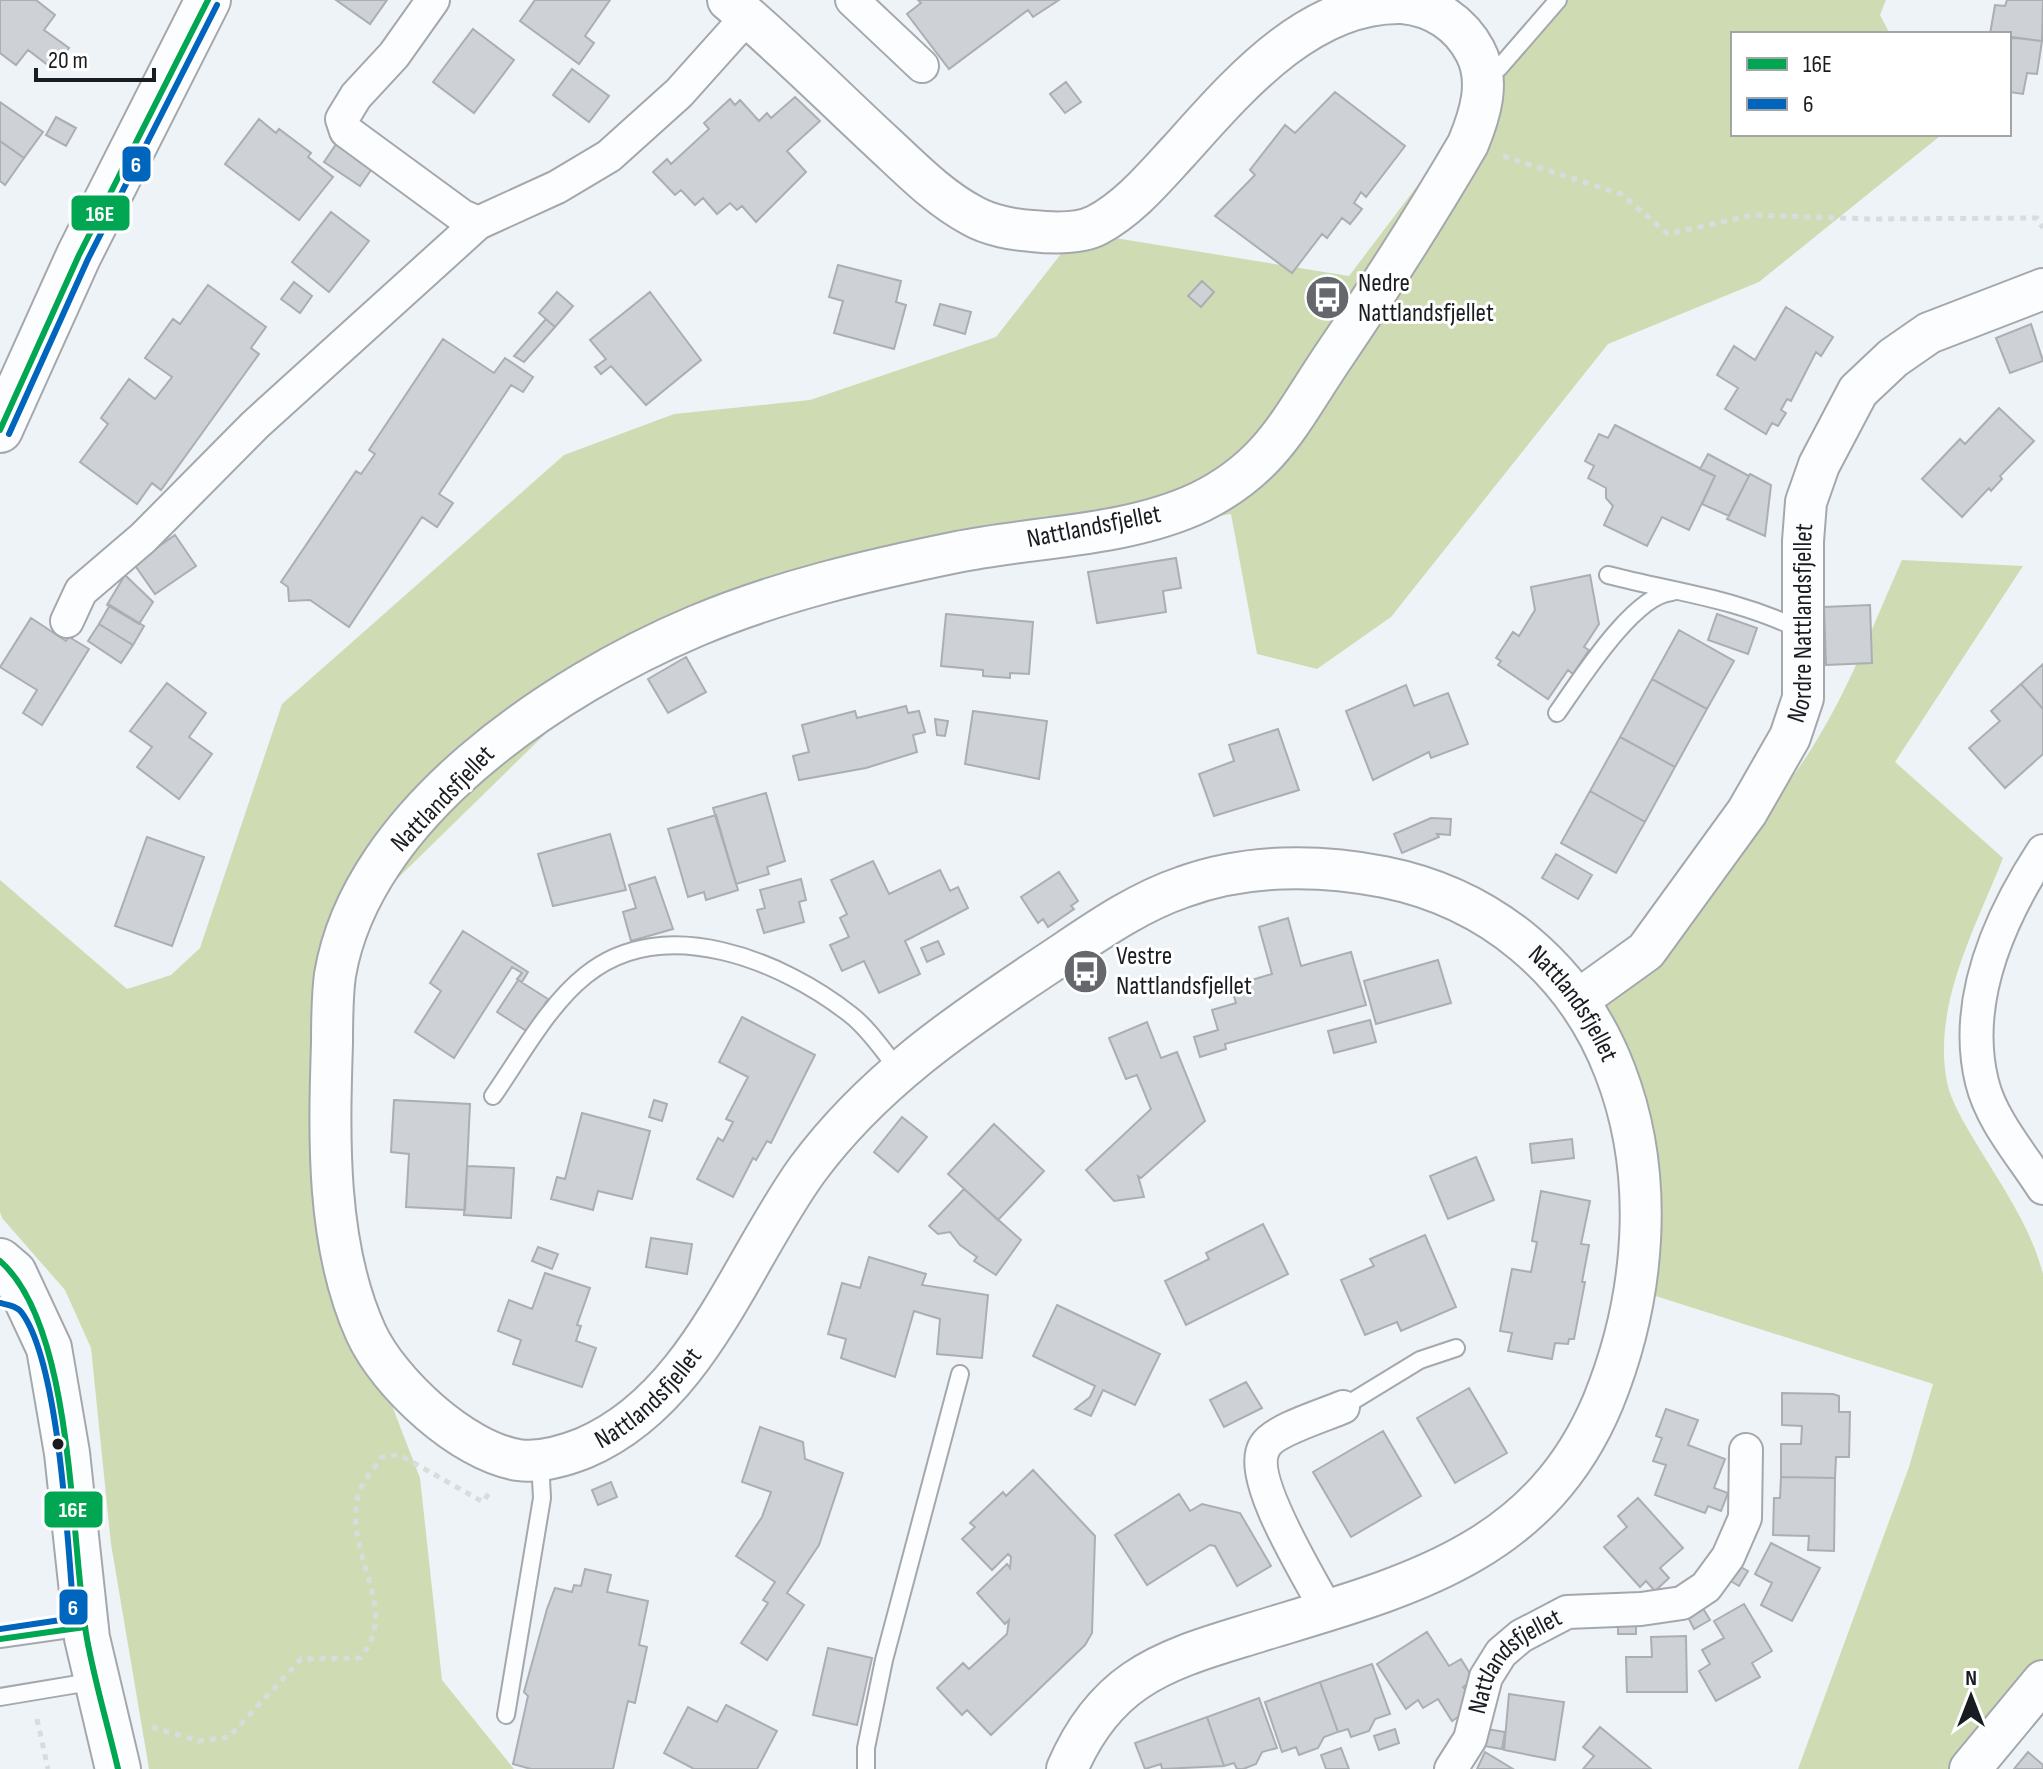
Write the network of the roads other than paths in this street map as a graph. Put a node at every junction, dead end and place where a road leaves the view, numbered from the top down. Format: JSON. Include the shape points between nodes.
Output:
{"nodes":[{"id":1,"x":208,"y":0,"type":"edge"},
{"id":2,"x":433,"y":0,"type":"edge"},
{"id":3,"x":852,"y":0,"type":"edge"},
{"id":4,"x":1558,"y":0,"type":"edge"},
{"id":5,"x":738,"y":8,"type":"edge"},
{"id":6,"x":922,"y":66,"type":"dead end"},
{"id":7,"x":1482,"y":74,"type":"junction"},
{"id":8,"x":478,"y":223,"type":"junction"},
{"id":9,"x":2043,"y":289,"type":"edge"},
{"id":10,"x":0,"y":430,"type":"edge"},
{"id":11,"x":1608,"y":575,"type":"dead end"},
{"id":12,"x":1675,"y":592,"type":"junction"},
{"id":13,"x":67,"y":621,"type":"dead end"},
{"id":14,"x":1804,"y":632,"type":"junction"},
{"id":15,"x":1557,"y":713,"type":"dead end"},
{"id":16,"x":2043,"y":851,"type":"edge"},
{"id":17,"x":1578,"y":1000,"type":"junction"},
{"id":18,"x":899,"y":1070,"type":"junction"},
{"id":19,"x":493,"y":1096,"type":"dead end"},
{"id":20,"x":2043,"y":1188,"type":"edge"},
{"id":21,"x":0,"y":1261,"type":"edge"},
{"id":22,"x":13,"y":1297,"type":"edge"},
{"id":23,"x":1456,"y":1348,"type":"dead end"},
{"id":24,"x":960,"y":1374,"type":"dead end"},
{"id":25,"x":1343,"y":1407,"type":"joint"},
{"id":26,"x":1746,"y":1450,"type":"dead end"},
{"id":27,"x":540,"y":1460,"type":"junction"},
{"id":28,"x":1327,"y":1611,"type":"junction"},
{"id":29,"x":85,"y":1627,"type":"junction"},
{"id":30,"x":0,"y":1639,"type":"edge"},
{"id":31,"x":2043,"y":1681,"type":"edge"},
{"id":32,"x":98,"y":1693,"type":"junction"},
{"id":33,"x":0,"y":1697,"type":"edge"},
{"id":34,"x":506,"y":1715,"type":"dead end"},
{"id":35,"x":118,"y":1769,"type":"edge"},
{"id":36,"x":866,"y":1769,"type":"edge"},
{"id":37,"x":1067,"y":1769,"type":"edge"},
{"id":38,"x":1451,"y":1769,"type":"edge"},
{"id":39,"x":1970,"y":1769,"type":"edge"}],
"edges":[{"from":1,"to":10,"type":"main road","via":[[79,255]]},
{"from":2,"to":8,"type":"street","via":[[342,119],[346,131]]},
{"from":3,"to":6,"type":"street"},
{"from":4,"to":7,"type":"lane","via":[[1499,68]]},
{"from":5,"to":7,"type":"street","name":"Nattlandsfjellet","via":[[932,189],[977,218],[1032,232],[1096,226],[1125,206],[1242,82],[1292,40],[1341,12],[1392,3],[1437,12],[1467,38]]},
{"from":5,"to":8,"type":"street","name":"Nattlandsfjellet","via":[[679,93],[609,156]]},
{"from":7,"to":27,"type":"street","name":"Nattlandsfjellet","via":[[1479,117],[1468,144],[1295,421],[1239,476],[1202,501],[1152,519],[899,564],[700,624],[621,661],[484,752],[407,830],[382,864],[358,904],[334,997],[331,1139],[349,1285],[381,1360],[416,1401],[499,1454]]},
{"from":8,"to":13,"type":"street","name":"Nattlandsfjellet","via":[[81,591]]},
{"from":9,"to":14,"type":"street","name":"Nordre Nattlandsfjellet","via":[[1929,333],[1858,391],[1806,502]]},
{"from":11,"to":12,"type":"lane"},
{"from":12,"to":14,"type":"lane","via":[[1758,609]]},
{"from":12,"to":15,"type":"lane","via":[[1659,593],[1648,601],[1597,657]]},
{"from":14,"to":17,"type":"street","name":"Nordre Nattlandsfjellet","via":[[1803,698],[1790,737],[1747,812],[1646,951]]},
{"from":16,"to":20,"type":"street","via":[[1998,933],[1978,1009],[1977,1047],[1982,1083],[1996,1116]]},
{"from":17,"to":18,"type":"street","name":"Nattlandsfjellet","via":[[1528,945],[1463,900],[1420,885],[1328,869],[1249,871],[1194,882],[1114,920]]},
{"from":17,"to":28,"type":"street","name":"Nattlandsfjellet","via":[[1612,1063],[1630,1117],[1641,1197],[1629,1322],[1601,1408],[1549,1494],[1501,1535],[1448,1566]]},
{"from":18,"to":19,"type":"lane","via":[[854,1017],[814,987],[741,957],[697,946],[670,946],[629,952],[587,974],[562,999]]},
{"from":18,"to":27,"type":"street","name":"Nattlandsfjellet","via":[[848,1119],[806,1172],[721,1311],[653,1401],[594,1444]]},
{"from":21,"to":22,"type":"main road","via":[[14,1273]]},
{"from":22,"to":29,"type":"main road","via":[[40,1322],[49,1348],[67,1453]]},
{"from":23,"to":25,"type":"lane","via":[[1420,1360]]},
{"from":24,"to":36,"type":"lane","via":[[884,1660]]},
{"from":25,"to":28,"type":"street","via":[[1280,1434],[1266,1443],[1260,1457],[1261,1475],[1282,1525]]},
{"from":26,"to":38,"type":"street","name":"Nattlandsfjellet","via":[[1745,1518],[1728,1557],[1706,1587],[1682,1603],[1567,1612],[1521,1636],[1501,1653],[1486,1677],[1470,1739]]},
{"from":27,"to":34,"type":"lane","via":[[542,1498]]},
{"from":28,"to":37,"type":"street","name":"Nattlandsfjellet","via":[[1190,1654],[1127,1685],[1084,1732]]},
{"from":29,"to":30,"type":"lane"},
{"from":29,"to":32,"type":"main road"},
{"from":31,"to":39,"type":"street"},
{"from":32,"to":33,"type":"lane"},
{"from":32,"to":35,"type":"main road"}]}
